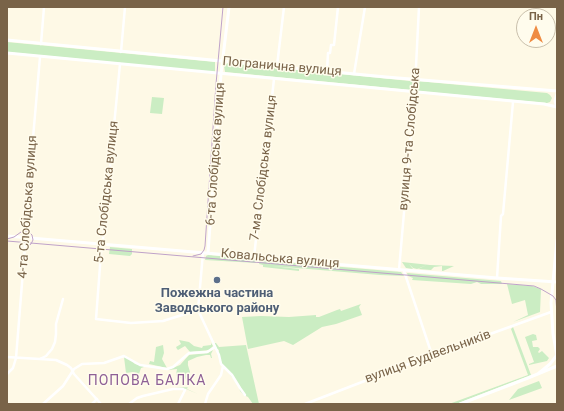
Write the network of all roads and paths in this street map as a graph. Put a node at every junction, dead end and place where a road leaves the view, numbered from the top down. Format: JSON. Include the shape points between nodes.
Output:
{"nodes":[{"id":1,"x":44,"y":7,"type":"edge"},
{"id":2,"x":125,"y":7,"type":"edge"},
{"id":3,"x":229,"y":7,"type":"edge"},
{"id":4,"x":284,"y":7,"type":"edge"},
{"id":5,"x":338,"y":7,"type":"edge"},
{"id":6,"x":365,"y":7,"type":"edge"},
{"id":7,"x":419,"y":7,"type":"edge"},
{"id":8,"x":7,"y":40,"type":"edge"},
{"id":9,"x":41,"y":44,"type":"junction"},
{"id":10,"x":121,"y":52,"type":"junction"},
{"id":11,"x":7,"y":53,"type":"edge"},
{"id":12,"x":40,"y":57,"type":"junction"},
{"id":13,"x":222,"y":61,"type":"junction"},
{"id":14,"x":120,"y":64,"type":"junction"},
{"id":15,"x":277,"y":66,"type":"junction"},
{"id":16,"x":327,"y":71,"type":"junction"},
{"id":17,"x":221,"y":74,"type":"junction"},
{"id":18,"x":354,"y":74,"type":"junction"},
{"id":19,"x":274,"y":80,"type":"junction"},
{"id":20,"x":415,"y":80,"type":"junction"},
{"id":21,"x":557,"y":91,"type":"edge"},
{"id":22,"x":414,"y":93,"type":"junction"},
{"id":23,"x":513,"y":102,"type":"junction"},
{"id":24,"x":557,"y":107,"type":"edge"},
{"id":25,"x":7,"y":236,"type":"edge"},
{"id":26,"x":25,"y":238,"type":"junction"},
{"id":27,"x":557,"y":240,"type":"edge"},
{"id":28,"x":102,"y":244,"type":"junction"},
{"id":29,"x":203,"y":253,"type":"junction"},
{"id":30,"x":208,"y":253,"type":"junction"},
{"id":31,"x":254,"y":257,"type":"junction"},
{"id":32,"x":399,"y":270,"type":"junction"},
{"id":33,"x":404,"y":271,"type":"junction"},
{"id":34,"x":497,"y":278,"type":"junction"},
{"id":35,"x":553,"y":282,"type":"junction"},
{"id":36,"x":557,"y":282,"type":"edge"},
{"id":37,"x":63,"y":299,"type":"dead end"},
{"id":38,"x":198,"y":310,"type":"junction"},
{"id":39,"x":551,"y":312,"type":"junction"},
{"id":40,"x":215,"y":347,"type":"junction"},
{"id":41,"x":432,"y":355,"type":"junction"},
{"id":42,"x":557,"y":355,"type":"edge"},
{"id":43,"x":7,"y":357,"type":"edge"},
{"id":44,"x":16,"y":358,"type":"junction"},
{"id":45,"x":40,"y":359,"type":"junction"},
{"id":46,"x":223,"y":366,"type":"junction"},
{"id":47,"x":557,"y":366,"type":"edge"},
{"id":48,"x":72,"y":371,"type":"junction"},
{"id":49,"x":539,"y":373,"type":"junction"},
{"id":50,"x":7,"y":374,"type":"edge"},
{"id":51,"x":245,"y":395,"type":"dead end"},
{"id":52,"x":97,"y":399,"type":"junction"},
{"id":53,"x":45,"y":403,"type":"edge"},
{"id":54,"x":92,"y":404,"type":"edge"},
{"id":55,"x":101,"y":404,"type":"edge"},
{"id":56,"x":130,"y":404,"type":"edge"},
{"id":57,"x":178,"y":404,"type":"edge"},
{"id":58,"x":204,"y":404,"type":"edge"},
{"id":59,"x":305,"y":404,"type":"edge"},
{"id":60,"x":460,"y":404,"type":"edge"}],
"edges":[{"from":1,"to":9,"type":"street"},
{"from":2,"to":10,"type":"street"},
{"from":3,"to":13,"type":"main road","name":"6-та Слобідська вулиця"},
{"from":4,"to":15,"type":"street"},
{"from":5,"to":16,"type":"street","via":[[334,45],[331,44],[328,53]]},
{"from":6,"to":18,"type":"street"},
{"from":7,"to":20,"type":"street","name":"вулиця 9-та Слобідська"},
{"from":8,"to":9,"type":"main road","name":"Погранична вулиця"},
{"from":9,"to":10,"type":"main road","name":"Погранична вулиця"},
{"from":10,"to":13,"type":"main road","name":"Погранична вулиця"},
{"from":11,"to":12,"type":"main road","name":"Погранична вулиця"},
{"from":12,"to":14,"type":"main road","name":"Погранична вулиця"},
{"from":12,"to":26,"type":"street","name":"4-та Слобідська вулиця"},
{"from":13,"to":15,"type":"main road","name":"Погранична вулиця"},
{"from":13,"to":17,"type":"main road","name":"6-та Слобідська вулиця"},
{"from":14,"to":17,"type":"main road","name":"Погранична вулиця"},
{"from":14,"to":28,"type":"street","name":"5-та Слобідська вулиця"},
{"from":15,"to":16,"type":"main road","name":"Погранична вулиця"},
{"from":16,"to":18,"type":"main road","name":"Погранична вулиця"},
{"from":17,"to":19,"type":"main road","name":"Погранична вулиця"},
{"from":17,"to":30,"type":"main road","name":"6-та Слобідська вулиця"},
{"from":18,"to":20,"type":"main road","name":"Погранична вулиця"},
{"from":19,"to":22,"type":"main road","name":"Погранична вулиця"},
{"from":19,"to":31,"type":"street","name":"7-ма Слобідська вулиця"},
{"from":20,"to":21,"type":"main road","name":"Погранична вулиця"},
{"from":20,"to":22,"type":"street","name":"вулиця 9-та Слобідська"},
{"from":21,"to":24,"type":"main road"},
{"from":22,"to":23,"type":"main road","name":"Погранична вулиця"},
{"from":22,"to":32,"type":"street","name":"вулиця 9-та Слобідська"},
{"from":23,"to":24,"type":"main road","name":"Погранична вулиця"},
{"from":23,"to":34,"type":"street"},
{"from":25,"to":26,"type":"main road","name":"Ковальська вулиця"},
{"from":26,"to":28,"type":"main road","name":"Ковальська вулиця"},
{"from":26,"to":44,"type":"street","name":"4-та Слобідська вулиця"},
{"from":27,"to":35,"type":"main road"},
{"from":28,"to":29,"type":"main road","name":"Ковальська вулиця"},
{"from":28,"to":38,"type":"street","name":"5-та Слобідська вулиця","via":[[96,320],[133,323],[162,321]]},
{"from":29,"to":30,"type":"main road","name":"Ковальська вулиця"},
{"from":29,"to":38,"type":"street"},
{"from":30,"to":31,"type":"main road","name":"Ковальська вулиця"},
{"from":31,"to":32,"type":"main road","name":"Ковальська вулиця"},
{"from":32,"to":33,"type":"main road","name":"Ковальська вулиця"},
{"from":33,"to":34,"type":"main road","name":"Ковальська вулиця"},
{"from":33,"to":41,"type":"street"},
{"from":34,"to":35,"type":"main road","name":"Ковальська вулиця"},
{"from":35,"to":36,"type":"main road"},
{"from":35,"to":39,"type":"main road"},
{"from":37,"to":45,"type":"street","via":[[52,349]]},
{"from":38,"to":40,"type":"street"},
{"from":39,"to":41,"type":"street","name":"вулиця Будівельників"},
{"from":39,"to":42,"type":"main road"},
{"from":40,"to":46,"type":"street"},
{"from":40,"to":48,"type":"street","via":[[207,352],[189,353],[167,369],[137,364],[124,356],[104,362],[82,364]]},
{"from":41,"to":59,"type":"street","name":"вулиця Будівельників"},
{"from":42,"to":49,"type":"main road"},
{"from":43,"to":44,"type":"street"},
{"from":44,"to":45,"type":"street"},
{"from":44,"to":50,"type":"street","via":[[13,368]]},
{"from":45,"to":48,"type":"street","via":[[58,361],[69,366]]},
{"from":46,"to":51,"type":"street"},
{"from":46,"to":58,"type":"street","via":[[221,375]]},
{"from":47,"to":49,"type":"main road"},
{"from":48,"to":52,"type":"street"},
{"from":48,"to":53,"type":"street","via":[[63,386]]},
{"from":49,"to":60,"type":"main road"},
{"from":52,"to":54,"type":"street"},
{"from":52,"to":55,"type":"street"},
{"from":56,"to":57,"type":"street","via":[[137,398],[182,388],[185,390]]}]}
